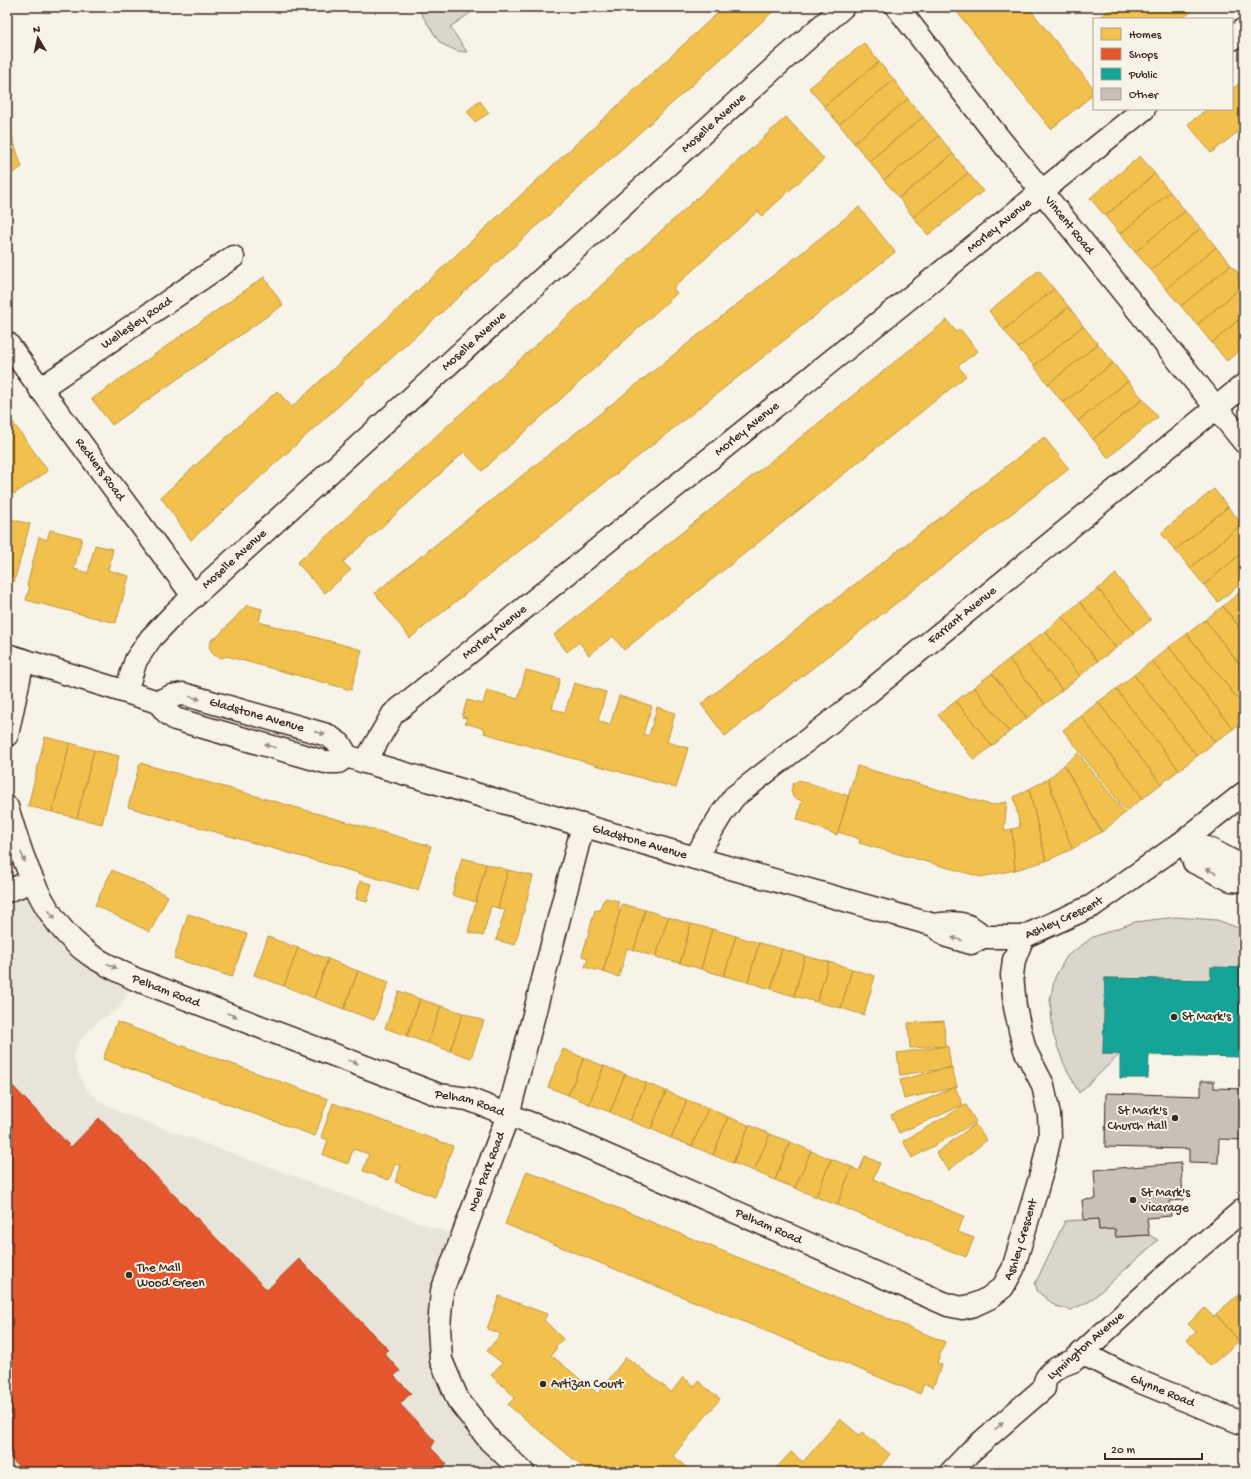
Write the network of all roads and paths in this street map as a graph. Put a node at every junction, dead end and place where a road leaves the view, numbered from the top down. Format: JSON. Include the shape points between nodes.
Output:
{"nodes":[{"id":1,"x":843,"y":7,"type":"edge"},
{"id":2,"x":897,"y":7,"type":"edge"},
{"id":3,"x":1244,"y":29,"type":"edge"},
{"id":4,"x":1233,"y":38,"type":"edge"},
{"id":5,"x":1143,"y":110,"type":"edge"},
{"id":6,"x":1042,"y":190,"type":"junction"},
{"id":7,"x":233,"y":256,"type":"dead end"},
{"id":8,"x":7,"y":343,"type":"edge"},
{"id":9,"x":1244,"y":385,"type":"edge"},
{"id":10,"x":40,"y":389,"type":"junction"},
{"id":11,"x":1216,"y":407,"type":"junction"},
{"id":12,"x":1244,"y":442,"type":"edge"},
{"id":13,"x":194,"y":597,"type":"junction"},
{"id":14,"x":15,"y":658,"type":"edge"},
{"id":15,"x":126,"y":691,"type":"junction"},
{"id":16,"x":7,"y":735,"type":"edge"},
{"id":17,"x":356,"y":759,"type":"junction"},
{"id":18,"x":1244,"y":793,"type":"edge"},
{"id":19,"x":7,"y":807,"type":"edge"},
{"id":20,"x":583,"y":825,"type":"junction"},
{"id":21,"x":1184,"y":846,"type":"junction"},
{"id":22,"x":695,"y":858,"type":"junction"},
{"id":23,"x":1244,"y":874,"type":"edge"},
{"id":24,"x":33,"y":881,"type":"junction"},
{"id":25,"x":1244,"y":881,"type":"edge"},
{"id":26,"x":7,"y":891,"type":"edge"},
{"id":27,"x":1023,"y":938,"type":"junction"},
{"id":28,"x":508,"y":1115,"type":"junction"},
{"id":29,"x":1244,"y":1209,"type":"edge"},
{"id":30,"x":1003,"y":1287,"type":"joint"},
{"id":31,"x":1082,"y":1353,"type":"junction"},
{"id":32,"x":1244,"y":1424,"type":"edge"},
{"id":33,"x":524,"y":1472,"type":"edge"},
{"id":34,"x":951,"y":1472,"type":"edge"}],
"edges":[{"from":1,"to":13,"type":"street","name":"Moselle Avenue"},
{"from":2,"to":6,"type":"street","name":"Vincent Road"},
{"from":3,"to":4,"type":"street"},
{"from":5,"to":6,"type":"street","name":"Morley Avenue"},
{"from":6,"to":11,"type":"street","name":"Vincent Road"},
{"from":6,"to":17,"type":"street","name":"Morley Avenue","via":[[394,714]]},
{"from":7,"to":10,"type":"street","name":"Wellesley Road"},
{"from":8,"to":10,"type":"street","name":"Redvers Road"},
{"from":9,"to":11,"type":"street","name":"Farrant Avenue"},
{"from":10,"to":13,"type":"street","name":"Redvers Road"},
{"from":11,"to":12,"type":"street","name":"Vincent Road"},
{"from":11,"to":22,"type":"street","name":"Farrant Avenue","via":[[870,691],[734,797]]},
{"from":13,"to":15,"type":"street","name":"Moselle Avenue","via":[[151,638],[136,660]]},
{"from":14,"to":15,"type":"street","name":"Gladstone Avenue"},
{"from":14,"to":16,"type":"street"},
{"from":15,"to":17,"type":"street","name":"Gladstone Avenue","via":[[158,702],[175,718],[325,762]]},
{"from":17,"to":20,"type":"street","name":"Gladstone Avenue"},
{"from":18,"to":21,"type":"street"},
{"from":19,"to":24,"type":"street","name":"Pelham Road","one_way":true},
{"from":20,"to":22,"type":"street","name":"Gladstone Avenue"},
{"from":20,"to":28,"type":"street","name":"Noel Park Road"},
{"from":21,"to":23,"type":"street","via":[[1207,848],[1238,864]]},
{"from":25,"to":21,"type":"street","one_way":true,"via":[[1231,880],[1194,862]]},
{"from":21,"to":27,"type":"street","name":"Ashley Crescent","via":[[1092,906]]},
{"from":22,"to":27,"type":"street","name":"Gladstone Avenue","via":[[934,925],[952,922],[974,928],[983,937]]},
{"from":24,"to":26,"type":"street"},
{"from":24,"to":28,"type":"street","name":"Pelham Road","one_way":true,"via":[[46,907],[66,935],[90,955],[135,979],[439,1094],[468,1099]]},
{"from":27,"to":30,"type":"street","name":"Ashley Crescent","via":[[1014,960],[1012,975],[1015,1007],[1025,1050],[1043,1085],[1050,1136],[1013,1269]]},
{"from":28,"to":30,"type":"street","name":"Pelham Road","via":[[560,1135],[948,1305],[962,1308],[974,1305]]},
{"from":28,"to":33,"type":"street","name":"Noel Park Road","via":[[442,1292],[439,1327],[441,1360],[458,1400],[490,1441]]},
{"from":29,"to":31,"type":"street","name":"Lymington Avenue","via":[[1162,1279]]},
{"from":31,"to":32,"type":"street","name":"Glynne Road","via":[[1131,1378]]},
{"from":34,"to":31,"type":"street","name":"Lymington Avenue","one_way":true,"via":[[970,1452],[1044,1388],[1046,1378],[1062,1364],[1073,1361]]}]}
